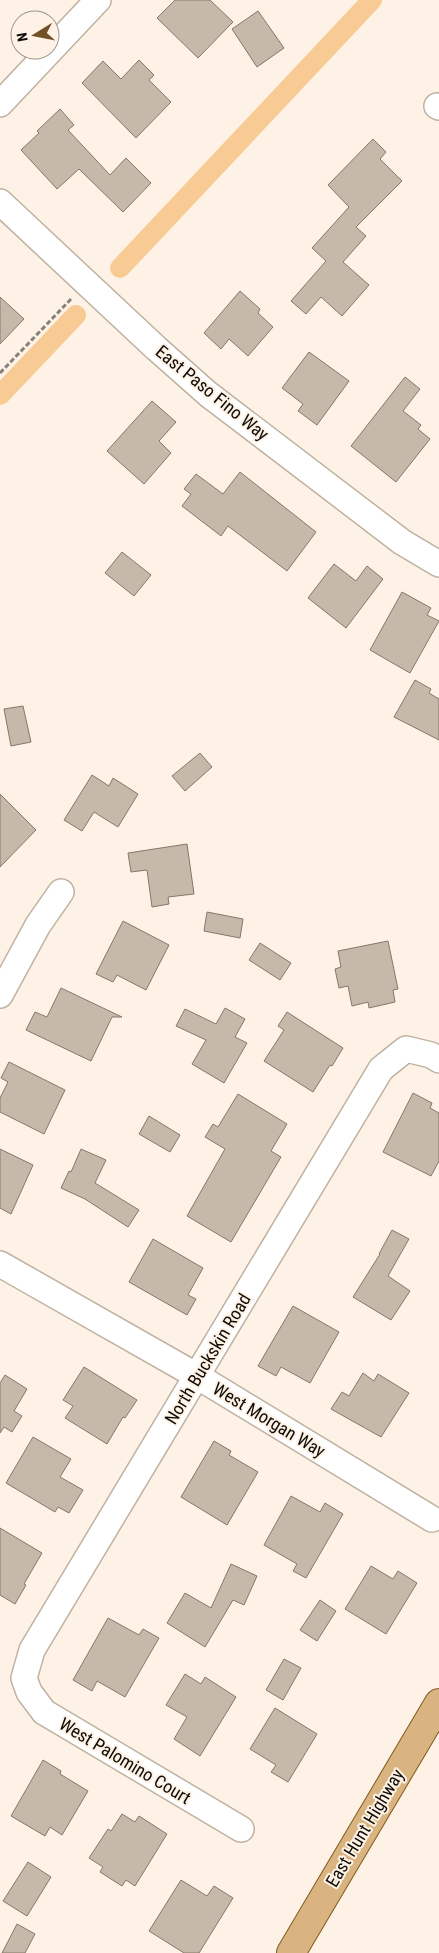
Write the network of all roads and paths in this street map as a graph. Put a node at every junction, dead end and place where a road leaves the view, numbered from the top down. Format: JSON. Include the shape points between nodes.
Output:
{"nodes":[{"id":1,"x":98,"y":0,"type":"edge"},
{"id":2,"x":0,"y":104,"type":"edge"},
{"id":3,"x":0,"y":202,"type":"edge"},
{"id":4,"x":86,"y":283,"type":"junction"},
{"id":5,"x":0,"y":373,"type":"edge"},
{"id":6,"x":439,"y":564,"type":"edge"},
{"id":7,"x":61,"y":892,"type":"dead end"},
{"id":8,"x":0,"y":996,"type":"edge"},
{"id":9,"x":439,"y":1060,"type":"edge"},
{"id":10,"x":0,"y":1264,"type":"edge"},
{"id":11,"x":197,"y":1376,"type":"junction"},
{"id":12,"x":432,"y":1520,"type":"dead end"},
{"id":13,"x":24,"y":1678,"type":"joint"},
{"id":14,"x":439,"y":1703,"type":"edge"},
{"id":15,"x":242,"y":1829,"type":"dead end"},
{"id":16,"x":291,"y":1953,"type":"edge"}],
"edges":[{"from":1,"to":2,"type":"street"},
{"from":3,"to":4,"type":"street","name":"East Paso Fino Way"},
{"from":4,"to":5,"type":"path"},
{"from":4,"to":6,"type":"street","name":"East Paso Fino Way","via":[[208,394],[402,542]]},
{"from":7,"to":8,"type":"street","via":[[38,925]]},
{"from":9,"to":11,"type":"street","name":"North Buckskin Road","via":[[406,1049],[381,1069]]},
{"from":10,"to":11,"type":"street","name":"West Morgan Way"},
{"from":11,"to":12,"type":"street","name":"West Morgan Way"},
{"from":11,"to":13,"type":"street","name":"North Buckskin Road","via":[[32,1650]]},
{"from":13,"to":15,"type":"street","name":"West Palomino Court","via":[[29,1692],[44,1712]]},
{"from":14,"to":16,"type":"main road","name":"East Hunt Highway"}]}
